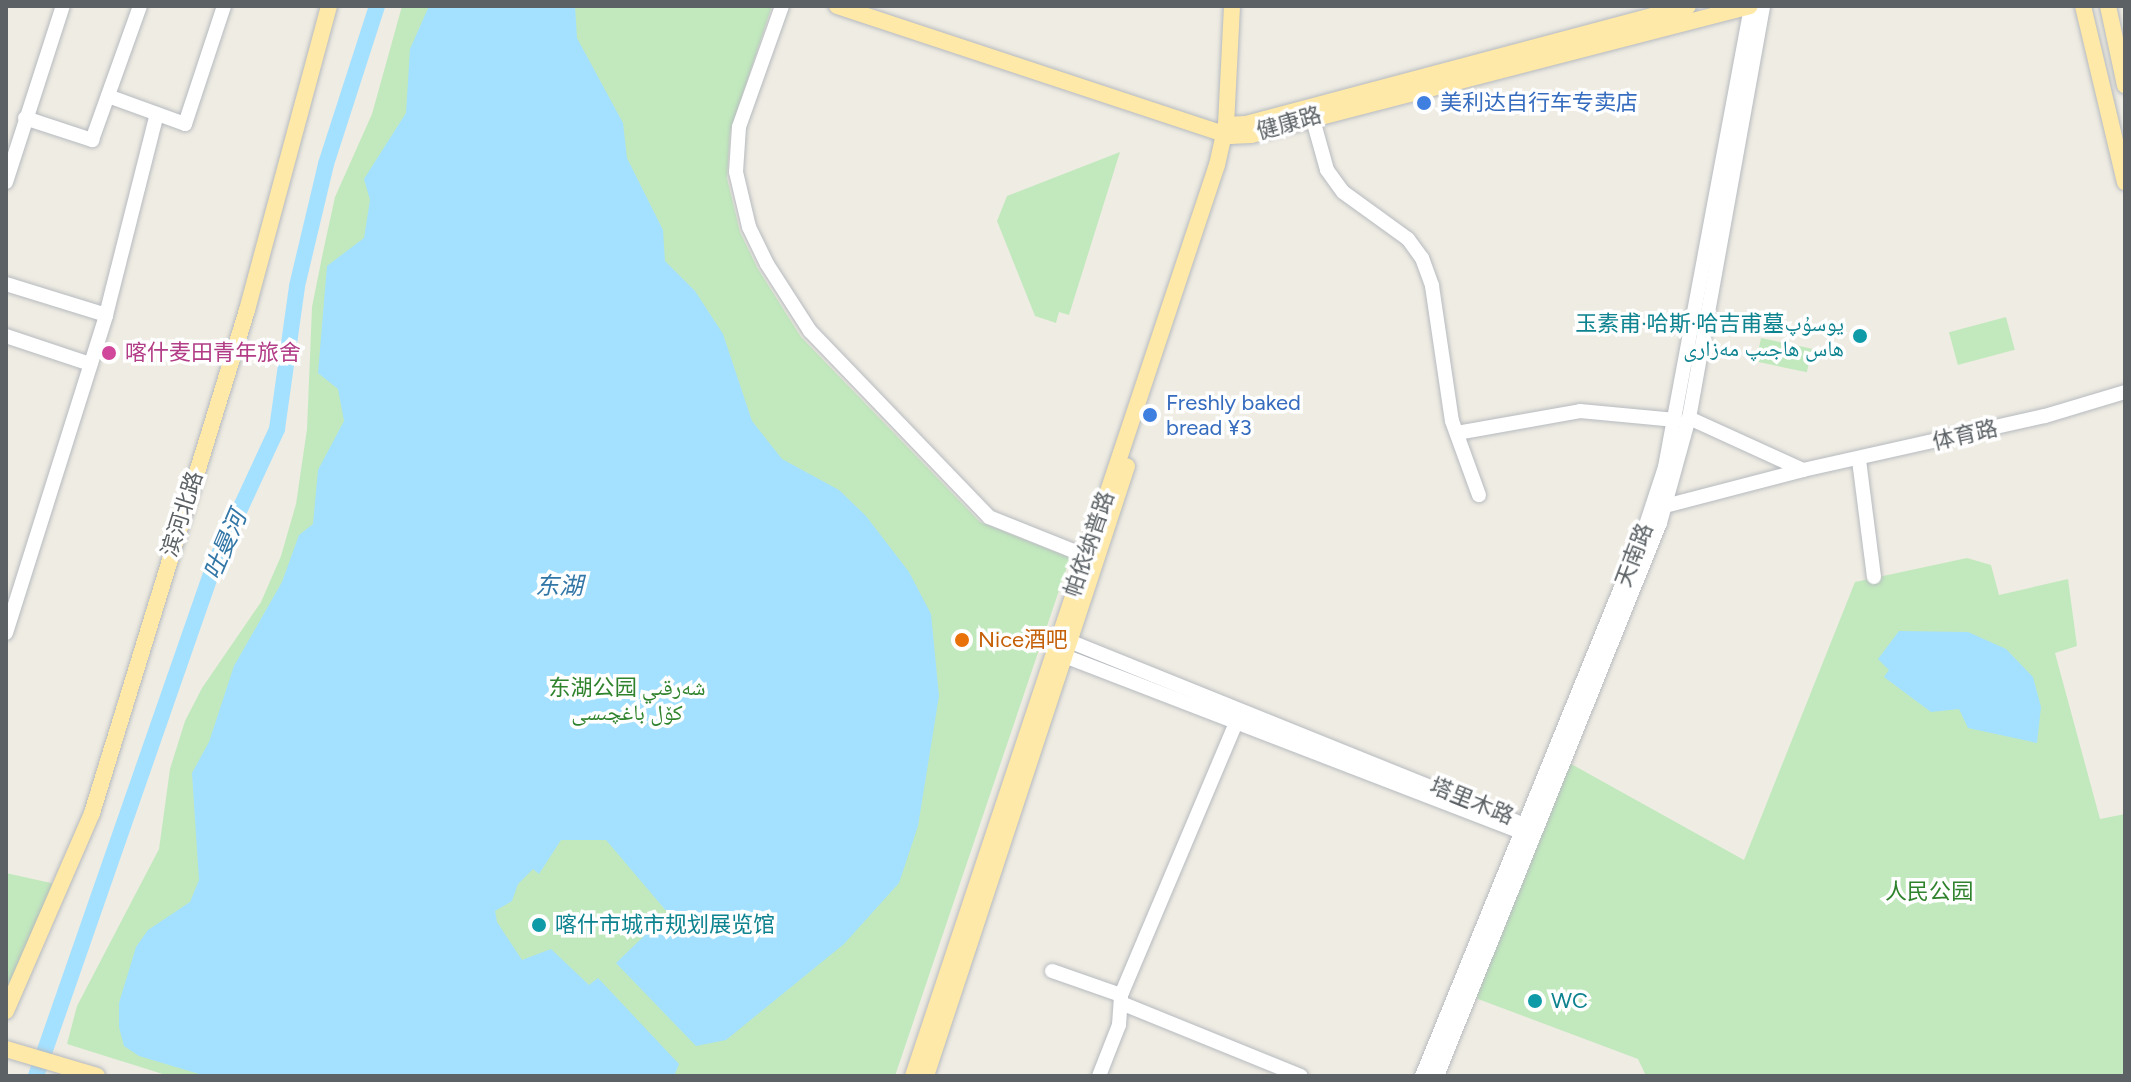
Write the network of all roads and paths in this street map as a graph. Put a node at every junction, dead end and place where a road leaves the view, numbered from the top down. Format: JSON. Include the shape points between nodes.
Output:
{"nodes":[{"id":1,"x":63,"y":6,"type":"edge"},
{"id":2,"x":140,"y":6,"type":"edge"},
{"id":3,"x":224,"y":6,"type":"edge"},
{"id":4,"x":329,"y":6,"type":"edge"},
{"id":5,"x":782,"y":6,"type":"edge"},
{"id":6,"x":837,"y":6,"type":"edge"},
{"id":7,"x":860,"y":6,"type":"edge"},
{"id":8,"x":1232,"y":6,"type":"edge"},
{"id":9,"x":1242,"y":6,"type":"edge"},
{"id":10,"x":1688,"y":6,"type":"edge"},
{"id":11,"x":1751,"y":6,"type":"edge"},
{"id":12,"x":1763,"y":6,"type":"edge"},
{"id":13,"x":2083,"y":6,"type":"edge"},
{"id":14,"x":2108,"y":6,"type":"edge"},
{"id":15,"x":2125,"y":85,"type":"edge"},
{"id":16,"x":108,"y":96,"type":"junction"},
{"id":17,"x":1310,"y":110,"type":"junction"},
{"id":18,"x":157,"y":114,"type":"junction"},
{"id":19,"x":25,"y":118,"type":"junction"},
{"id":20,"x":1228,"y":130,"type":"junction"},
{"id":21,"x":6,"y":182,"type":"edge"},
{"id":22,"x":2125,"y":182,"type":"edge"},
{"id":23,"x":6,"y":284,"type":"edge"},
{"id":24,"x":106,"y":315,"type":"junction"},
{"id":25,"x":6,"y":336,"type":"edge"},
{"id":26,"x":90,"y":364,"type":"junction"},
{"id":27,"x":2125,"y":392,"type":"edge"},
{"id":28,"x":1683,"y":419,"type":"junction"},
{"id":29,"x":1457,"y":433,"type":"junction"},
{"id":30,"x":1859,"y":460,"type":"junction"},
{"id":31,"x":1803,"y":470,"type":"junction"},
{"id":32,"x":1479,"y":495,"type":"dead end"},
{"id":33,"x":1665,"y":506,"type":"junction"},
{"id":34,"x":1086,"y":556,"type":"junction"},
{"id":35,"x":1874,"y":577,"type":"dead end"},
{"id":36,"x":6,"y":633,"type":"edge"},
{"id":37,"x":1062,"y":647,"type":"junction"},
{"id":38,"x":1236,"y":723,"type":"junction"},
{"id":39,"x":1527,"y":829,"type":"junction"},
{"id":40,"x":1052,"y":971,"type":"dead end"},
{"id":41,"x":1121,"y":999,"type":"junction"},
{"id":42,"x":6,"y":1011,"type":"edge"},
{"id":43,"x":10,"y":1055,"type":"edge"},
{"id":44,"x":94,"y":1075,"type":"edge"},
{"id":45,"x":65,"y":1076,"type":"edge"},
{"id":46,"x":913,"y":1076,"type":"edge"},
{"id":47,"x":926,"y":1076,"type":"edge"},
{"id":48,"x":1099,"y":1076,"type":"edge"},
{"id":49,"x":1301,"y":1076,"type":"edge"},
{"id":50,"x":1422,"y":1076,"type":"edge"},
{"id":51,"x":1437,"y":1076,"type":"edge"}],
"edges":[{"from":1,"to":19,"type":"street"},
{"from":2,"to":16,"type":"street"},
{"from":3,"to":18,"type":"street","via":[[185,124]]},
{"from":4,"to":42,"type":"main road","name":"滨河北路","via":[[247,310],[92,813]]},
{"from":5,"to":34,"type":"street","via":[[739,127],[736,172],[749,227],[767,264],[810,331],[989,517]]},
{"from":6,"to":20,"type":"main road","name":"健康路"},
{"from":7,"to":20,"type":"main road","name":"健康路"},
{"from":8,"to":20,"type":"main road","name":"帕依纳普路"},
{"from":9,"to":20,"type":"main road","name":"帕依纳普路"},
{"from":10,"to":17,"type":"main road","name":"健康路"},
{"from":11,"to":17,"type":"main road","name":"健康路"},
{"from":11,"to":28,"type":"street","name":"天南路"},
{"from":12,"to":28,"type":"street","name":"天南路"},
{"from":13,"to":22,"type":"main road"},
{"from":14,"to":15,"type":"main road"},
{"from":16,"to":18,"type":"street"},
{"from":16,"to":19,"type":"street","via":[[92,140]]},
{"from":17,"to":20,"type":"main road","name":"健康路","via":[[1251,135]]},
{"from":17,"to":29,"type":"street","via":[[1327,170],[1343,192],[1408,239],[1422,258],[1432,286]]},
{"from":18,"to":24,"type":"street"},
{"from":19,"to":21,"type":"street"},
{"from":20,"to":34,"type":"main road","name":"帕依纳普路"},
{"from":20,"to":37,"type":"main road","name":"帕依纳普路"},
{"from":23,"to":24,"type":"street"},
{"from":24,"to":26,"type":"street"},
{"from":25,"to":26,"type":"street"},
{"from":26,"to":36,"type":"street"},
{"from":27,"to":30,"type":"street","name":"体育路"},
{"from":28,"to":29,"type":"street","via":[[1580,411]]},
{"from":28,"to":31,"type":"street"},
{"from":28,"to":33,"type":"street","name":"天南路"},
{"from":28,"to":39,"type":"street","name":"天南路"},
{"from":29,"to":32,"type":"street"},
{"from":30,"to":31,"type":"street","name":"体育路"},
{"from":30,"to":35,"type":"street"},
{"from":31,"to":33,"type":"street","name":"体育路"},
{"from":33,"to":39,"type":"street","name":"天南路"},
{"from":34,"to":37,"type":"main road","name":"帕依纳普路"},
{"from":37,"to":38,"type":"street","name":"塔里木路"},
{"from":37,"to":39,"type":"street","name":"塔里木路"},
{"from":37,"to":46,"type":"main road","name":"帕依纳普路"},
{"from":37,"to":47,"type":"main road","name":"帕依纳普路"},
{"from":38,"to":39,"type":"street","name":"塔里木路"},
{"from":38,"to":41,"type":"street"},
{"from":39,"to":50,"type":"street","name":"天南路"},
{"from":39,"to":51,"type":"street","name":"天南路"},
{"from":40,"to":41,"type":"street"},
{"from":41,"to":48,"type":"street","via":[[1119,1025]]},
{"from":41,"to":49,"type":"street"},
{"from":43,"to":44,"type":"main road"},
{"from":43,"to":45,"type":"main road"}]}
